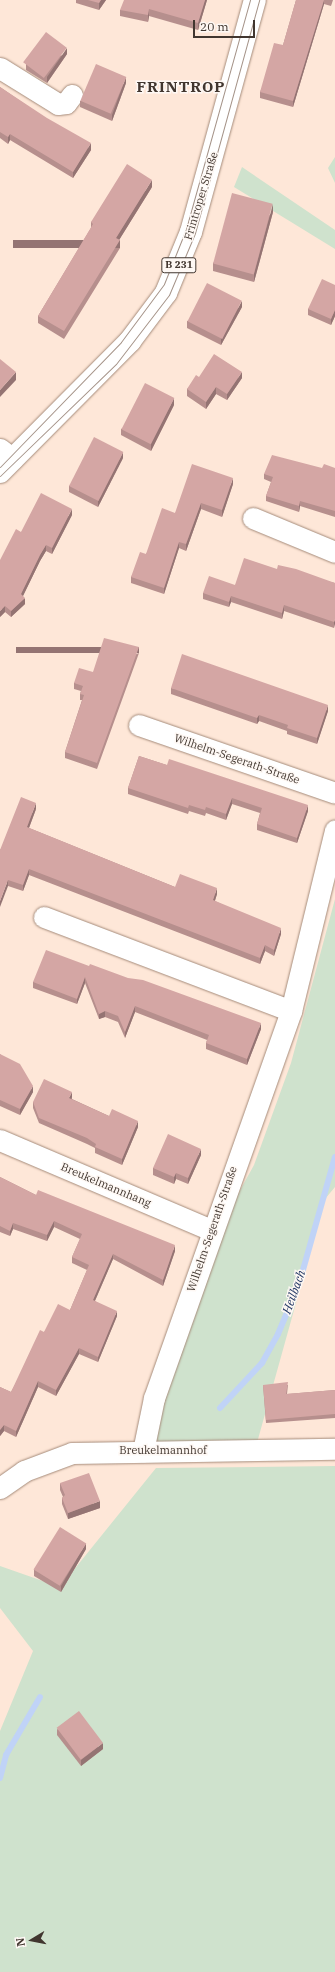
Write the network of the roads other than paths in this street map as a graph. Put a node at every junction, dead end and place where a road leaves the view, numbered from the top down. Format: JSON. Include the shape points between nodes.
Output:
{"nodes":[{"id":1,"x":255,"y":0,"type":"edge"},
{"id":2,"x":0,"y":68,"type":"edge"},
{"id":3,"x":72,"y":95,"type":"dead end"},
{"id":4,"x":4,"y":460,"type":"edge"},
{"id":5,"x":253,"y":518,"type":"dead end"},
{"id":6,"x":335,"y":552,"type":"edge"},
{"id":7,"x":140,"y":725,"type":"dead end"},
{"id":8,"x":335,"y":793,"type":"edge"},
{"id":9,"x":335,"y":830,"type":"edge"},
{"id":10,"x":44,"y":917,"type":"dead end"},
{"id":11,"x":292,"y":1011,"type":"junction"},
{"id":12,"x":0,"y":1140,"type":"edge"},
{"id":13,"x":211,"y":1230,"type":"junction"},
{"id":14,"x":335,"y":1448,"type":"edge"},
{"id":15,"x":143,"y":1451,"type":"junction"},
{"id":16,"x":0,"y":1488,"type":"edge"}],
"edges":[{"from":1,"to":4,"type":"main road","name":"Frintroper Straße","number":"B 231","via":[[191,232],[166,293],[130,341]]},
{"from":2,"to":3,"type":"street","via":[[58,104],[66,103]]},
{"from":5,"to":6,"type":"street"},
{"from":7,"to":8,"type":"street","name":"Wilhelm-Segerath-Straße"},
{"from":9,"to":11,"type":"street","name":"Wilhelm-Segerath-Straße"},
{"from":10,"to":11,"type":"street"},
{"from":11,"to":13,"type":"street","name":"Wilhelm-Segerath-Straße"},
{"from":12,"to":13,"type":"street","name":"Breukelmannhang"},
{"from":13,"to":15,"type":"street","name":"Wilhelm-Segerath-Straße","via":[[154,1398]]},
{"from":14,"to":15,"type":"street","name":"Breukelmannhof"},
{"from":15,"to":16,"type":"street","name":"Breukelmannhof","via":[[72,1453],[24,1471]]}]}
